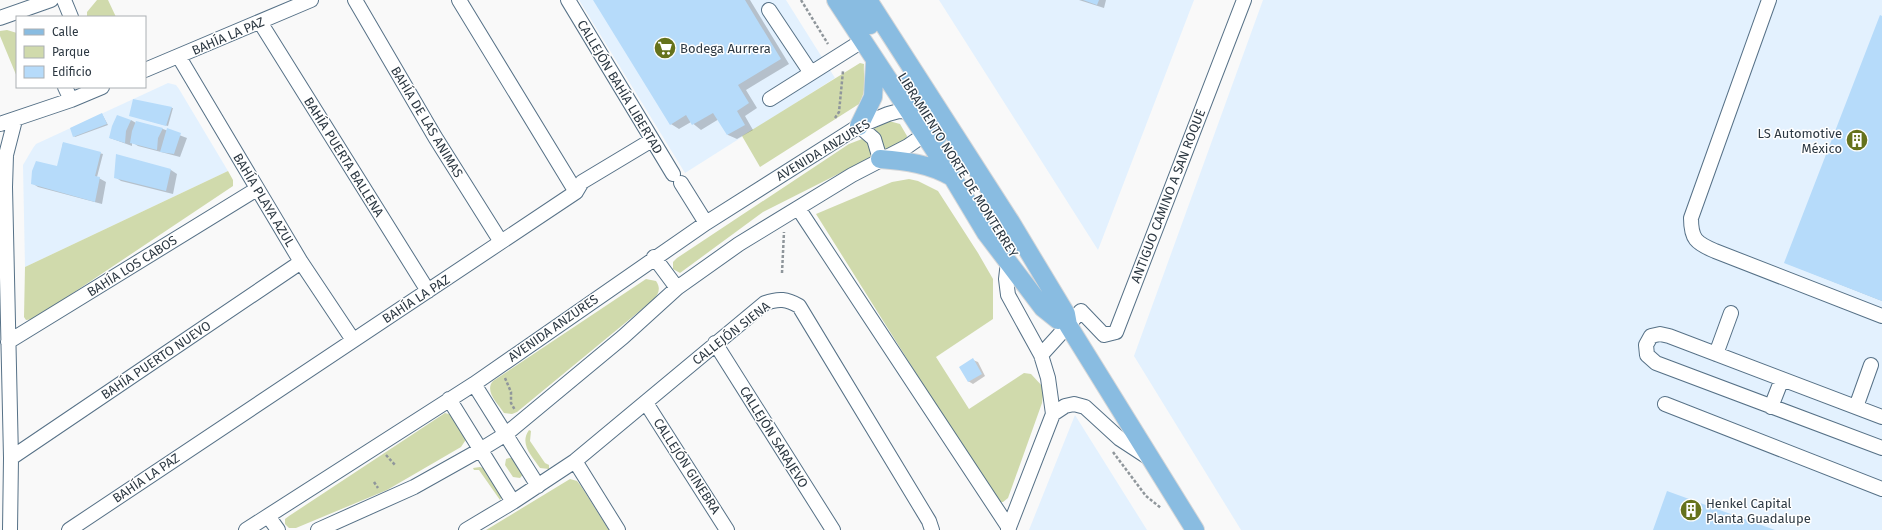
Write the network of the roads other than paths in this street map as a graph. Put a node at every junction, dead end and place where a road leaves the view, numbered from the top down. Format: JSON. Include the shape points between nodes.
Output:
{"nodes":[{"id":1,"x":51,"y":0,"type":"edge"},
{"id":2,"x":64,"y":0,"type":"edge"},
{"id":3,"x":311,"y":0,"type":"edge"},
{"id":4,"x":354,"y":0,"type":"edge"},
{"id":5,"x":460,"y":0,"type":"edge"},
{"id":6,"x":568,"y":0,"type":"edge"},
{"id":7,"x":836,"y":0,"type":"edge"},
{"id":8,"x":854,"y":0,"type":"edge"},
{"id":9,"x":868,"y":0,"type":"edge"},
{"id":10,"x":1244,"y":0,"type":"edge"},
{"id":11,"x":1769,"y":0,"type":"edge"},
{"id":12,"x":32,"y":8,"type":"edge"},
{"id":13,"x":770,"y":10,"type":"dead end"},
{"id":14,"x":71,"y":16,"type":"edge"},
{"id":15,"x":0,"y":18,"type":"edge"},
{"id":16,"x":260,"y":22,"type":"junction"},
{"id":17,"x":862,"y":41,"type":"junction"},
{"id":18,"x":179,"y":57,"type":"junction"},
{"id":19,"x":875,"y":62,"type":"junction"},
{"id":20,"x":146,"y":70,"type":"edge"},
{"id":21,"x":811,"y":73,"type":"junction"},
{"id":22,"x":65,"y":88,"type":"edge"},
{"id":23,"x":99,"y":88,"type":"edge"},
{"id":24,"x":770,"y":99,"type":"dead end"},
{"id":25,"x":71,"y":100,"type":"junction"},
{"id":26,"x":916,"y":113,"type":"junction"},
{"id":27,"x":15,"y":120,"type":"junction"},
{"id":28,"x":0,"y":124,"type":"edge"},
{"id":29,"x":859,"y":126,"type":"junction"},
{"id":30,"x":923,"y":133,"type":"junction"},
{"id":31,"x":652,"y":140,"type":"junction"},
{"id":32,"x":880,"y":159,"type":"junction"},
{"id":33,"x":953,"y":178,"type":"junction"},
{"id":34,"x":257,"y":188,"type":"junction"},
{"id":35,"x":576,"y":192,"type":"junction"},
{"id":36,"x":798,"y":208,"type":"junction"},
{"id":37,"x":2,"y":220,"type":"edge"},
{"id":38,"x":1010,"y":221,"type":"junction"},
{"id":39,"x":706,"y":222,"type":"junction"},
{"id":40,"x":502,"y":242,"type":"junction"},
{"id":41,"x":654,"y":257,"type":"junction"},
{"id":42,"x":301,"y":262,"type":"junction"},
{"id":43,"x":1008,"y":262,"type":"junction"},
{"id":44,"x":677,"y":288,"type":"junction"},
{"id":45,"x":428,"y":291,"type":"junction"},
{"id":46,"x":1731,"y":313,"type":"dead end"},
{"id":47,"x":1882,"y":316,"type":"edge"},
{"id":48,"x":1063,"y":323,"type":"junction"},
{"id":49,"x":353,"y":340,"type":"junction"},
{"id":50,"x":8,"y":342,"type":"junction"},
{"id":51,"x":715,"y":343,"type":"junction"},
{"id":52,"x":1716,"y":354,"type":"junction"},
{"id":53,"x":1041,"y":355,"type":"junction"},
{"id":54,"x":1871,"y":365,"type":"dead end"},
{"id":55,"x":1782,"y":380,"type":"junction"},
{"id":56,"x":474,"y":384,"type":"junction"},
{"id":57,"x":449,"y":399,"type":"junction"},
{"id":58,"x":646,"y":403,"type":"junction"},
{"id":59,"x":1665,"y":404,"type":"dead end"},
{"id":60,"x":1771,"y":407,"type":"junction"},
{"id":61,"x":1856,"y":407,"type":"junction"},
{"id":62,"x":1053,"y":414,"type":"junction"},
{"id":63,"x":1882,"y":417,"type":"edge"},
{"id":64,"x":506,"y":434,"type":"junction"},
{"id":65,"x":1882,"y":448,"type":"edge"},
{"id":66,"x":480,"y":450,"type":"junction"},
{"id":67,"x":11,"y":458,"type":"junction"},
{"id":68,"x":1150,"y":459,"type":"junction"},
{"id":69,"x":574,"y":461,"type":"junction"},
{"id":70,"x":5,"y":484,"type":"edge"},
{"id":71,"x":538,"y":486,"type":"junction"},
{"id":72,"x":1882,"y":489,"type":"edge"},
{"id":73,"x":513,"y":502,"type":"junction"},
{"id":74,"x":268,"y":516,"type":"junction"},
{"id":75,"x":1008,"y":529,"type":"edge"},
{"id":76,"x":10,"y":530,"type":"edge"},
{"id":77,"x":69,"y":530,"type":"edge"},
{"id":78,"x":246,"y":530,"type":"edge"},
{"id":79,"x":278,"y":530,"type":"edge"},
{"id":80,"x":318,"y":530,"type":"edge"},
{"id":81,"x":466,"y":530,"type":"edge"},
{"id":82,"x":618,"y":530,"type":"edge"},
{"id":83,"x":727,"y":530,"type":"edge"},
{"id":84,"x":833,"y":530,"type":"edge"},
{"id":85,"x":932,"y":530,"type":"edge"},
{"id":86,"x":1195,"y":530,"type":"edge"}],
"edges":[{"from":1,"to":12,"type":"street"},
{"from":2,"to":14,"type":"street"},
{"from":3,"to":16,"type":"street","name":"BAHÍA LA PAZ"},
{"from":4,"to":40,"type":"street","name":"BAHÍA DE LAS ANIMAS","via":[[435,137]]},
{"from":5,"to":35,"type":"street"},
{"from":6,"to":31,"type":"street","name":"CALLEJÓN BAHÍA LIBERTAD"},
{"from":7,"to":17,"type":"main road"},
{"from":8,"to":26,"type":"main road","name":"LIBRAMIENTO NORTE DE MONTERREY"},
{"from":9,"to":26,"type":"main road","via":[[881,28],[924,102]]},
{"from":9,"to":38,"type":"main road","name":"LIBRAMIENTO NORTE DE MONTERREY"},
{"from":10,"to":48,"type":"street","name":"ANTIGUO CAMINO A SAN ROQUE","via":[[1116,332],[1104,335],[1081,311]]},
{"from":11,"to":47,"type":"street","via":[[1691,218],[1691,233],[1700,245]]},
{"from":12,"to":15,"type":"street"},
{"from":13,"to":21,"type":"street"},
{"from":16,"to":18,"type":"street","name":"BAHÍA LA PAZ"},
{"from":16,"to":45,"type":"street","name":"BAHÍA PUERTA BALLENA"},
{"from":17,"to":19,"type":"main road"},
{"from":17,"to":21,"type":"street"},
{"from":18,"to":20,"type":"street","name":"BAHÍA LA PAZ"},
{"from":18,"to":34,"type":"street","name":"BAHÍA PLAYA AZUL"},
{"from":19,"to":26,"type":"main road"},
{"from":19,"to":29,"type":"main road","via":[[873,97]]},
{"from":21,"to":24,"type":"street"},
{"from":22,"to":25,"type":"street"},
{"from":23,"to":25,"type":"street"},
{"from":25,"to":27,"type":"street"},
{"from":26,"to":29,"type":"street","name":"AVENIDA ANZURES","via":[[888,114]]},
{"from":26,"to":30,"type":"main road"},
{"from":26,"to":38,"type":"main road","via":[[934,117],[998,212]]},
{"from":26,"to":48,"type":"main road","name":"LIBRAMIENTO NORTE DE MONTERREY","via":[[1022,268]]},
{"from":27,"to":28,"type":"street"},
{"from":27,"to":37,"type":"street","via":[[6,155]]},
{"from":29,"to":32,"type":"street","via":[[874,139]]},
{"from":29,"to":39,"type":"street","name":"AVENIDA ANZURES"},
{"from":30,"to":32,"type":"street","via":[[908,146]]},
{"from":30,"to":33,"type":"main road"},
{"from":31,"to":35,"type":"street","name":"BAHÍA LA PAZ","via":[[582,182]]},
{"from":31,"to":39,"type":"street","name":"CALLEJÓN BAHÍA LIBERTAD"},
{"from":32,"to":33,"type":"main road","via":[[929,166]]},
{"from":32,"to":36,"type":"street"},
{"from":33,"to":43,"type":"main road","via":[[986,233]]},
{"from":34,"to":42,"type":"street","name":"BAHÍA PLAYA AZUL"},
{"from":34,"to":50,"type":"street","name":"BAHÍA LOS CABOS"},
{"from":35,"to":40,"type":"street","name":"BAHÍA LA PAZ"},
{"from":36,"to":44,"type":"street","via":[[739,244]]},
{"from":36,"to":75,"type":"street"},
{"from":37,"to":50,"type":"street"},
{"from":38,"to":48,"type":"main road","name":"LIBRAMIENTO NORTE DE MONTERREY","via":[[1066,314]]},
{"from":39,"to":41,"type":"street","name":"AVENIDA ANZURES"},
{"from":40,"to":45,"type":"street","name":"BAHÍA LA PAZ"},
{"from":41,"to":44,"type":"street"},
{"from":41,"to":56,"type":"street","name":"AVENIDA ANZURES"},
{"from":42,"to":49,"type":"street","name":"BAHÍA PLAYA AZUL"},
{"from":42,"to":67,"type":"street","name":"BAHÍA PUERTO NUEVO"},
{"from":43,"to":48,"type":"main road","via":[[1043,308]]},
{"from":43,"to":53,"type":"street","via":[[1008,295]]},
{"from":44,"to":64,"type":"street","via":[[623,337]]},
{"from":45,"to":49,"type":"street","name":"BAHÍA LA PAZ"},
{"from":46,"to":52,"type":"street"},
{"from":48,"to":53,"type":"street"},
{"from":48,"to":68,"type":"main road","name":"LIBRAMIENTO NORTE DE MONTERREY"},
{"from":49,"to":77,"type":"street","name":"BAHÍA LA PAZ"},
{"from":50,"to":67,"type":"street"},
{"from":51,"to":58,"type":"street","name":"CALLEJÓN SIENA"},
{"from":51,"to":84,"type":"street","name":"CALLEJÓN SARAJEVO"},
{"from":51,"to":85,"type":"street","name":"CALLEJÓN SIENA","via":[[765,303],[783,299],[799,306]]},
{"from":52,"to":55,"type":"street"},
{"from":52,"to":60,"type":"street","via":[[1660,334],[1651,336],[1646,345],[1647,355],[1656,363]]},
{"from":53,"to":62,"type":"street","via":[[1048,378]]},
{"from":54,"to":61,"type":"street"},
{"from":55,"to":60,"type":"street"},
{"from":55,"to":61,"type":"street"},
{"from":56,"to":57,"type":"street","name":"AVENIDA ANZURES"},
{"from":56,"to":64,"type":"street"},
{"from":57,"to":66,"type":"street"},
{"from":57,"to":74,"type":"street","name":"AVENIDA ANZURES"},
{"from":58,"to":69,"type":"street","name":"CALLEJÓN SIENA"},
{"from":58,"to":83,"type":"street","name":"CALLEJÓN GINEBRA"},
{"from":59,"to":72,"type":"street"},
{"from":60,"to":65,"type":"street"},
{"from":61,"to":63,"type":"street"},
{"from":62,"to":68,"type":"street","via":[[1065,406],[1074,404],[1085,407],[1120,439]]},
{"from":62,"to":75,"type":"street"},
{"from":64,"to":66,"type":"street"},
{"from":64,"to":71,"type":"street"},
{"from":66,"to":73,"type":"street"},
{"from":66,"to":80,"type":"street","via":[[414,487]]},
{"from":67,"to":70,"type":"street"},
{"from":68,"to":86,"type":"main road","name":"LIBRAMIENTO NORTE DE MONTERREY"},
{"from":69,"to":71,"type":"street","name":"CALLEJÓN SIENA"},
{"from":69,"to":82,"type":"street"},
{"from":70,"to":76,"type":"street"},
{"from":71,"to":73,"type":"street","name":"CALLEJÓN SIENA"},
{"from":73,"to":81,"type":"street","name":"CALLEJÓN SIENA"},
{"from":74,"to":78,"type":"street","name":"AVENIDA ANZURES"},
{"from":74,"to":79,"type":"street"}]}
